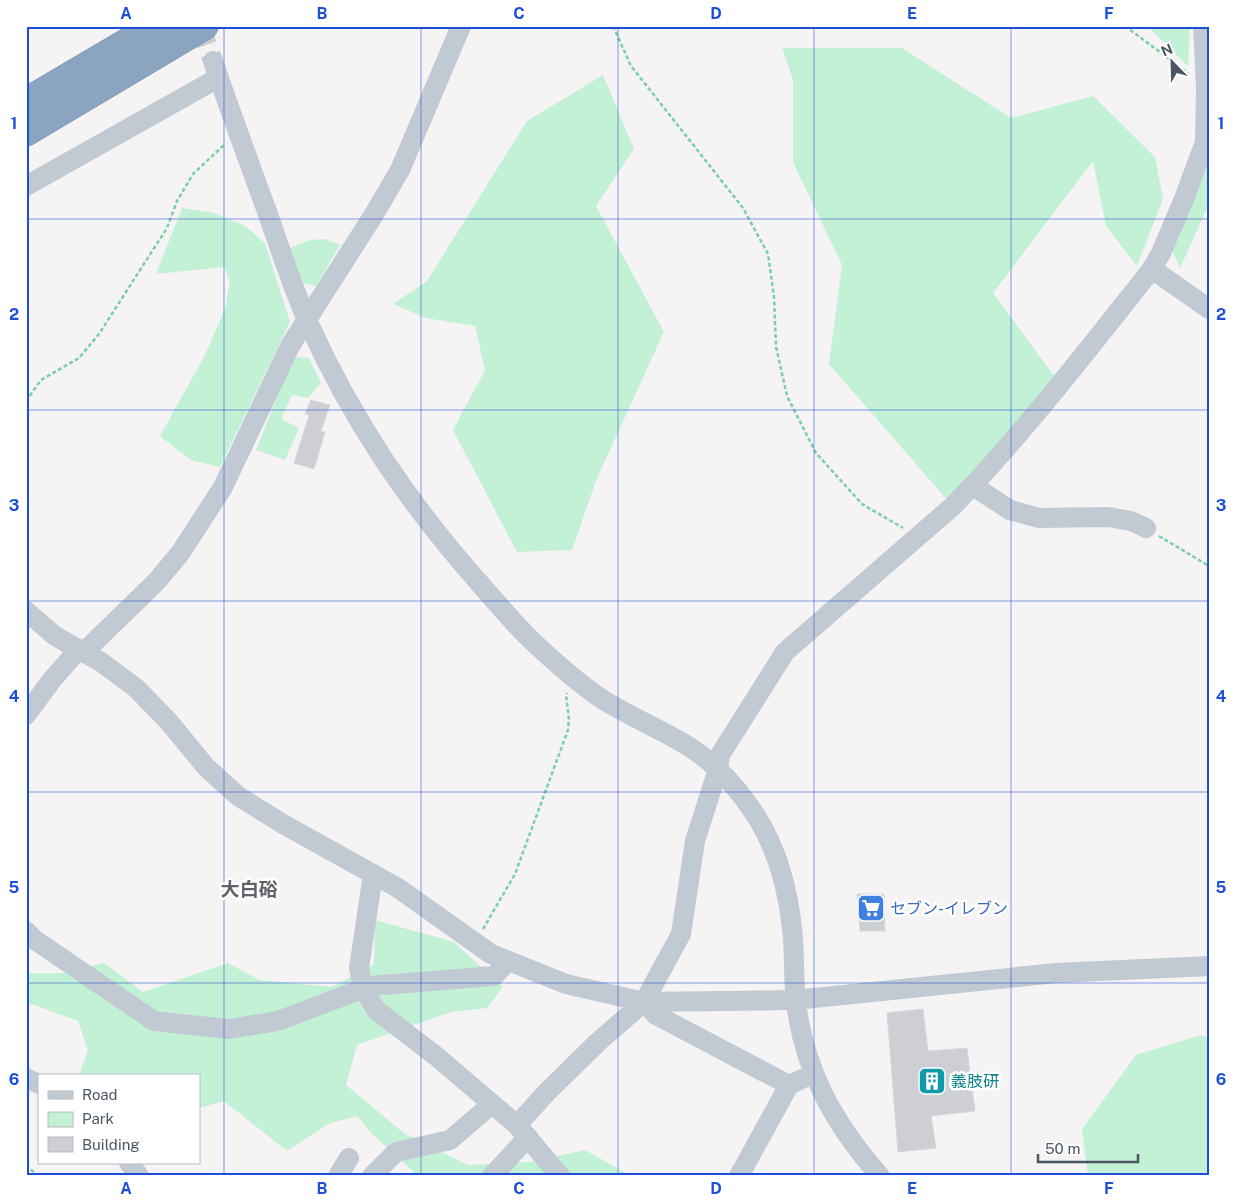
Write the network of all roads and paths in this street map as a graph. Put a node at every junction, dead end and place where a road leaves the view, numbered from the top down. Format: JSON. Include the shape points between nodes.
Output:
{"nodes":[{"id":1,"x":155,"y":26,"type":"edge"},
{"id":2,"x":204,"y":26,"type":"edge"},
{"id":3,"x":461,"y":26,"type":"edge"},
{"id":4,"x":613,"y":26,"type":"edge"},
{"id":5,"x":1125,"y":26,"type":"edge"},
{"id":6,"x":1203,"y":26,"type":"edge"},
{"id":7,"x":1206,"y":87,"type":"junction"},
{"id":8,"x":26,"y":102,"type":"edge"},
{"id":9,"x":26,"y":132,"type":"edge"},
{"id":10,"x":239,"y":135,"type":"junction"},
{"id":11,"x":26,"y":186,"type":"edge"},
{"id":12,"x":1152,"y":269,"type":"junction"},
{"id":13,"x":1209,"y":309,"type":"edge"},
{"id":14,"x":306,"y":319,"type":"junction"},
{"id":15,"x":26,"y":401,"type":"edge"},
{"id":16,"x":973,"y":486,"type":"junction"},
{"id":17,"x":1146,"y":528,"type":"joint"},
{"id":18,"x":918,"y":537,"type":"junction"},
{"id":19,"x":1209,"y":566,"type":"edge"},
{"id":20,"x":26,"y":611,"type":"edge"},
{"id":21,"x":80,"y":651,"type":"junction"},
{"id":22,"x":574,"y":678,"type":"junction"},
{"id":23,"x":26,"y":715,"type":"edge"},
{"id":24,"x":718,"y":769,"type":"junction"},
{"id":25,"x":373,"y":874,"type":"junction"},
{"id":26,"x":26,"y":931,"type":"edge"},
{"id":27,"x":475,"y":943,"type":"junction"},
{"id":28,"x":508,"y":961,"type":"junction"},
{"id":29,"x":1209,"y":966,"type":"edge"},
{"id":30,"x":363,"y":988,"type":"junction"},
{"id":31,"x":795,"y":1000,"type":"junction"},
{"id":32,"x":644,"y":1002,"type":"junction"},
{"id":33,"x":815,"y":1074,"type":"junction"},
{"id":34,"x":26,"y":1078,"type":"edge"},
{"id":35,"x":38,"y":1084,"type":"edge"},
{"id":36,"x":789,"y":1084,"type":"junction"},
{"id":37,"x":492,"y":1104,"type":"junction"},
{"id":38,"x":522,"y":1131,"type":"junction"},
{"id":39,"x":350,"y":1158,"type":"dead end"},
{"id":40,"x":129,"y":1164,"type":"edge"},
{"id":41,"x":26,"y":1165,"type":"edge"},
{"id":42,"x":38,"y":1176,"type":"edge"},
{"id":43,"x":139,"y":1176,"type":"edge"},
{"id":44,"x":338,"y":1176,"type":"edge"},
{"id":45,"x":372,"y":1176,"type":"edge"},
{"id":46,"x":492,"y":1176,"type":"edge"},
{"id":47,"x":560,"y":1176,"type":"edge"},
{"id":48,"x":739,"y":1176,"type":"edge"},
{"id":49,"x":880,"y":1176,"type":"edge"}],
"edges":[{"from":1,"to":8,"type":"highway"},
{"from":2,"to":9,"type":"highway"},
{"from":3,"to":14,"type":"street","via":[[400,170],[374,216]]},
{"from":4,"to":18,"type":"path","via":[[631,66],[743,208],[768,254],[776,347],[787,396],[816,453],[862,504]]},
{"from":5,"to":7,"type":"path"},
{"from":6,"to":7,"type":"street"},
{"from":7,"to":12,"type":"street","via":[[1205,142],[1184,199]]},
{"from":10,"to":11,"type":"street","via":[[215,69]]},
{"from":10,"to":14,"type":"street"},
{"from":10,"to":15,"type":"path","via":[[193,174],[177,201],[167,228],[99,334],[79,358],[41,380]]},
{"from":12,"to":13,"type":"street"},
{"from":12,"to":16,"type":"street"},
{"from":14,"to":21,"type":"street","via":[[223,487],[181,552],[157,581]]},
{"from":14,"to":22,"type":"street","via":[[359,423],[418,510],[525,634]]},
{"from":16,"to":17,"type":"street","via":[[1010,510],[1039,518],[1108,518],[1131,521]]},
{"from":16,"to":18,"type":"street"},
{"from":17,"to":19,"type":"path"},
{"from":18,"to":24,"type":"street","via":[[785,652],[720,755]]},
{"from":20,"to":21,"type":"street","via":[[55,636]]},
{"from":21,"to":23,"type":"street","via":[[51,681]]},
{"from":21,"to":25,"type":"street","via":[[109,667],[136,688],[206,767],[238,796]]},
{"from":22,"to":24,"type":"street","via":[[606,702],[684,743]]},
{"from":22,"to":27,"type":"path","via":[[566,695],[568,730],[515,874]]},
{"from":24,"to":31,"type":"street","via":[[750,807],[777,858],[791,920]]},
{"from":24,"to":32,"type":"street","via":[[695,841],[681,934]]},
{"from":25,"to":27,"type":"street"},
{"from":25,"to":30,"type":"street","via":[[359,968]]},
{"from":26,"to":30,"type":"street","via":[[154,1021],[228,1029],[278,1021]]},
{"from":27,"to":28,"type":"street"},
{"from":28,"to":30,"type":"street","via":[[494,976]]},
{"from":28,"to":32,"type":"street","via":[[566,984]]},
{"from":29,"to":31,"type":"street","via":[[1056,972]]},
{"from":30,"to":37,"type":"street","via":[[376,1010]]},
{"from":31,"to":32,"type":"street"},
{"from":31,"to":33,"type":"street"},
{"from":32,"to":36,"type":"street","via":[[656,1015]]},
{"from":32,"to":38,"type":"street","via":[[547,1092]]},
{"from":33,"to":36,"type":"street"},
{"from":33,"to":49,"type":"street","via":[[843,1129]]},
{"from":34,"to":35,"type":"street"},
{"from":36,"to":48,"type":"street"},
{"from":37,"to":38,"type":"street"},
{"from":37,"to":45,"type":"street","via":[[450,1140],[396,1152]]},
{"from":38,"to":46,"type":"street"},
{"from":38,"to":47,"type":"street"},
{"from":39,"to":44,"type":"street"},
{"from":40,"to":43,"type":"street"},
{"from":41,"to":42,"type":"path"}]}
